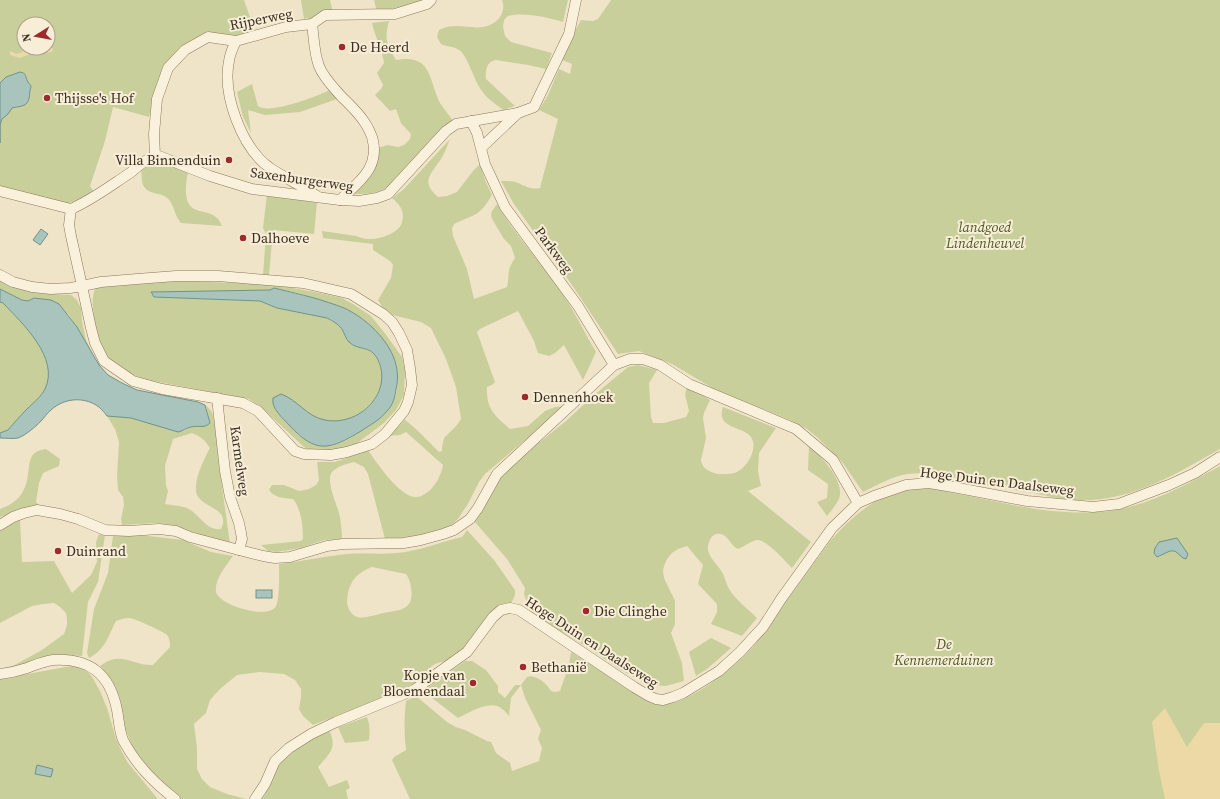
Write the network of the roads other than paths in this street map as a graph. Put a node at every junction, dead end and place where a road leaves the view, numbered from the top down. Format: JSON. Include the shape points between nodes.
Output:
{"nodes":[{"id":1,"x":431,"y":0,"type":"edge"},
{"id":2,"x":576,"y":0,"type":"edge"},
{"id":3,"x":312,"y":24,"type":"junction"},
{"id":4,"x":236,"y":41,"type":"junction"},
{"id":5,"x":518,"y":113,"type":"junction"},
{"id":6,"x":471,"y":121,"type":"junction"},
{"id":7,"x":482,"y":147,"type":"junction"},
{"id":8,"x":154,"y":156,"type":"junction"},
{"id":9,"x":0,"y":191,"type":"edge"},
{"id":10,"x":321,"y":198,"type":"junction"},
{"id":11,"x":340,"y":200,"type":"junction"},
{"id":12,"x":71,"y":210,"type":"junction"},
{"id":13,"x":0,"y":275,"type":"edge"},
{"id":14,"x":82,"y":286,"type":"junction"},
{"id":15,"x":614,"y":365,"type":"junction"},
{"id":16,"x":217,"y":398,"type":"junction"},
{"id":17,"x":1220,"y":457,"type":"edge"},
{"id":18,"x":858,"y":503,"type":"junction"},
{"id":19,"x":0,"y":525,"type":"edge"},
{"id":20,"x":239,"y":550,"type":"junction"},
{"id":21,"x":0,"y":674,"type":"edge"},
{"id":22,"x":175,"y":799,"type":"edge"},
{"id":23,"x":255,"y":799,"type":"edge"}],
"edges":[{"from":1,"to":3,"type":"street","name":"Rijperweg","via":[[427,4],[395,14],[325,15]]},
{"from":2,"to":5,"type":"street","via":[[569,34],[534,107]]},
{"from":3,"to":4,"type":"street","name":"Rijperweg","via":[[286,27]]},
{"from":3,"to":11,"type":"street","via":[[319,67],[365,123],[374,146],[370,166],[361,180]]},
{"from":4,"to":8,"type":"street","name":"Rijperweg","via":[[208,37],[185,50],[168,68],[157,99]]},
{"from":4,"to":10,"type":"street","via":[[228,61],[230,99],[249,146],[269,167]]},
{"from":5,"to":6,"type":"street","name":"Saxenburgerweg"},
{"from":5,"to":7,"type":"street"},
{"from":6,"to":7,"type":"street","name":"Parkweg"},
{"from":6,"to":11,"type":"street","name":"Saxenburgerweg","via":[[456,124],[446,131],[388,194],[359,201]]},
{"from":7,"to":15,"type":"street","name":"Parkweg","via":[[485,164],[505,207],[578,306]]},
{"from":8,"to":10,"type":"street","name":"Saxenburgerweg","via":[[252,189]]},
{"from":8,"to":12,"type":"street"},
{"from":9,"to":12,"type":"street"},
{"from":10,"to":11,"type":"street","name":"Saxenburgerweg"},
{"from":12,"to":14,"type":"street","via":[[70,236]]},
{"from":13,"to":14,"type":"street","via":[[32,287],[51,289]]},
{"from":14,"to":16,"type":"street","via":[[95,343],[104,361],[140,384]]},
{"from":14,"to":16,"type":"street","via":[[176,276],[218,276],[303,283],[351,294],[378,311],[392,322],[407,350],[412,385],[404,411],[385,434],[372,444],[347,452],[331,455],[304,454],[295,450],[258,411],[243,403]]},
{"from":15,"to":18,"type":"street","via":[[630,359],[643,359],[660,365],[689,384],[796,429],[832,460]]},
{"from":15,"to":20,"type":"street","via":[[497,474],[470,519],[454,530],[404,543],[327,546],[290,557],[275,558]]},
{"from":16,"to":20,"type":"street","name":"Karmelweg","via":[[225,471],[230,497],[242,532]]},
{"from":17,"to":18,"type":"street","name":"Hoge Duin en Daalseweg","via":[[1170,485],[1119,504],[1093,506],[1027,501],[917,483]]},
{"from":18,"to":23,"type":"street","name":"Hoge Duin en Daalseweg","via":[[832,528],[763,627],[740,652],[719,670],[683,693],[656,700],[519,610],[505,608],[493,617],[467,652],[414,690],[336,722],[283,752],[275,761]]},
{"from":19,"to":20,"type":"street","via":[[24,512],[37,510],[78,519],[105,530],[176,531]]},
{"from":21,"to":22,"type":"street","via":[[16,672],[52,660],[84,663],[94,668],[113,692],[120,732],[130,751],[146,773]]}]}
